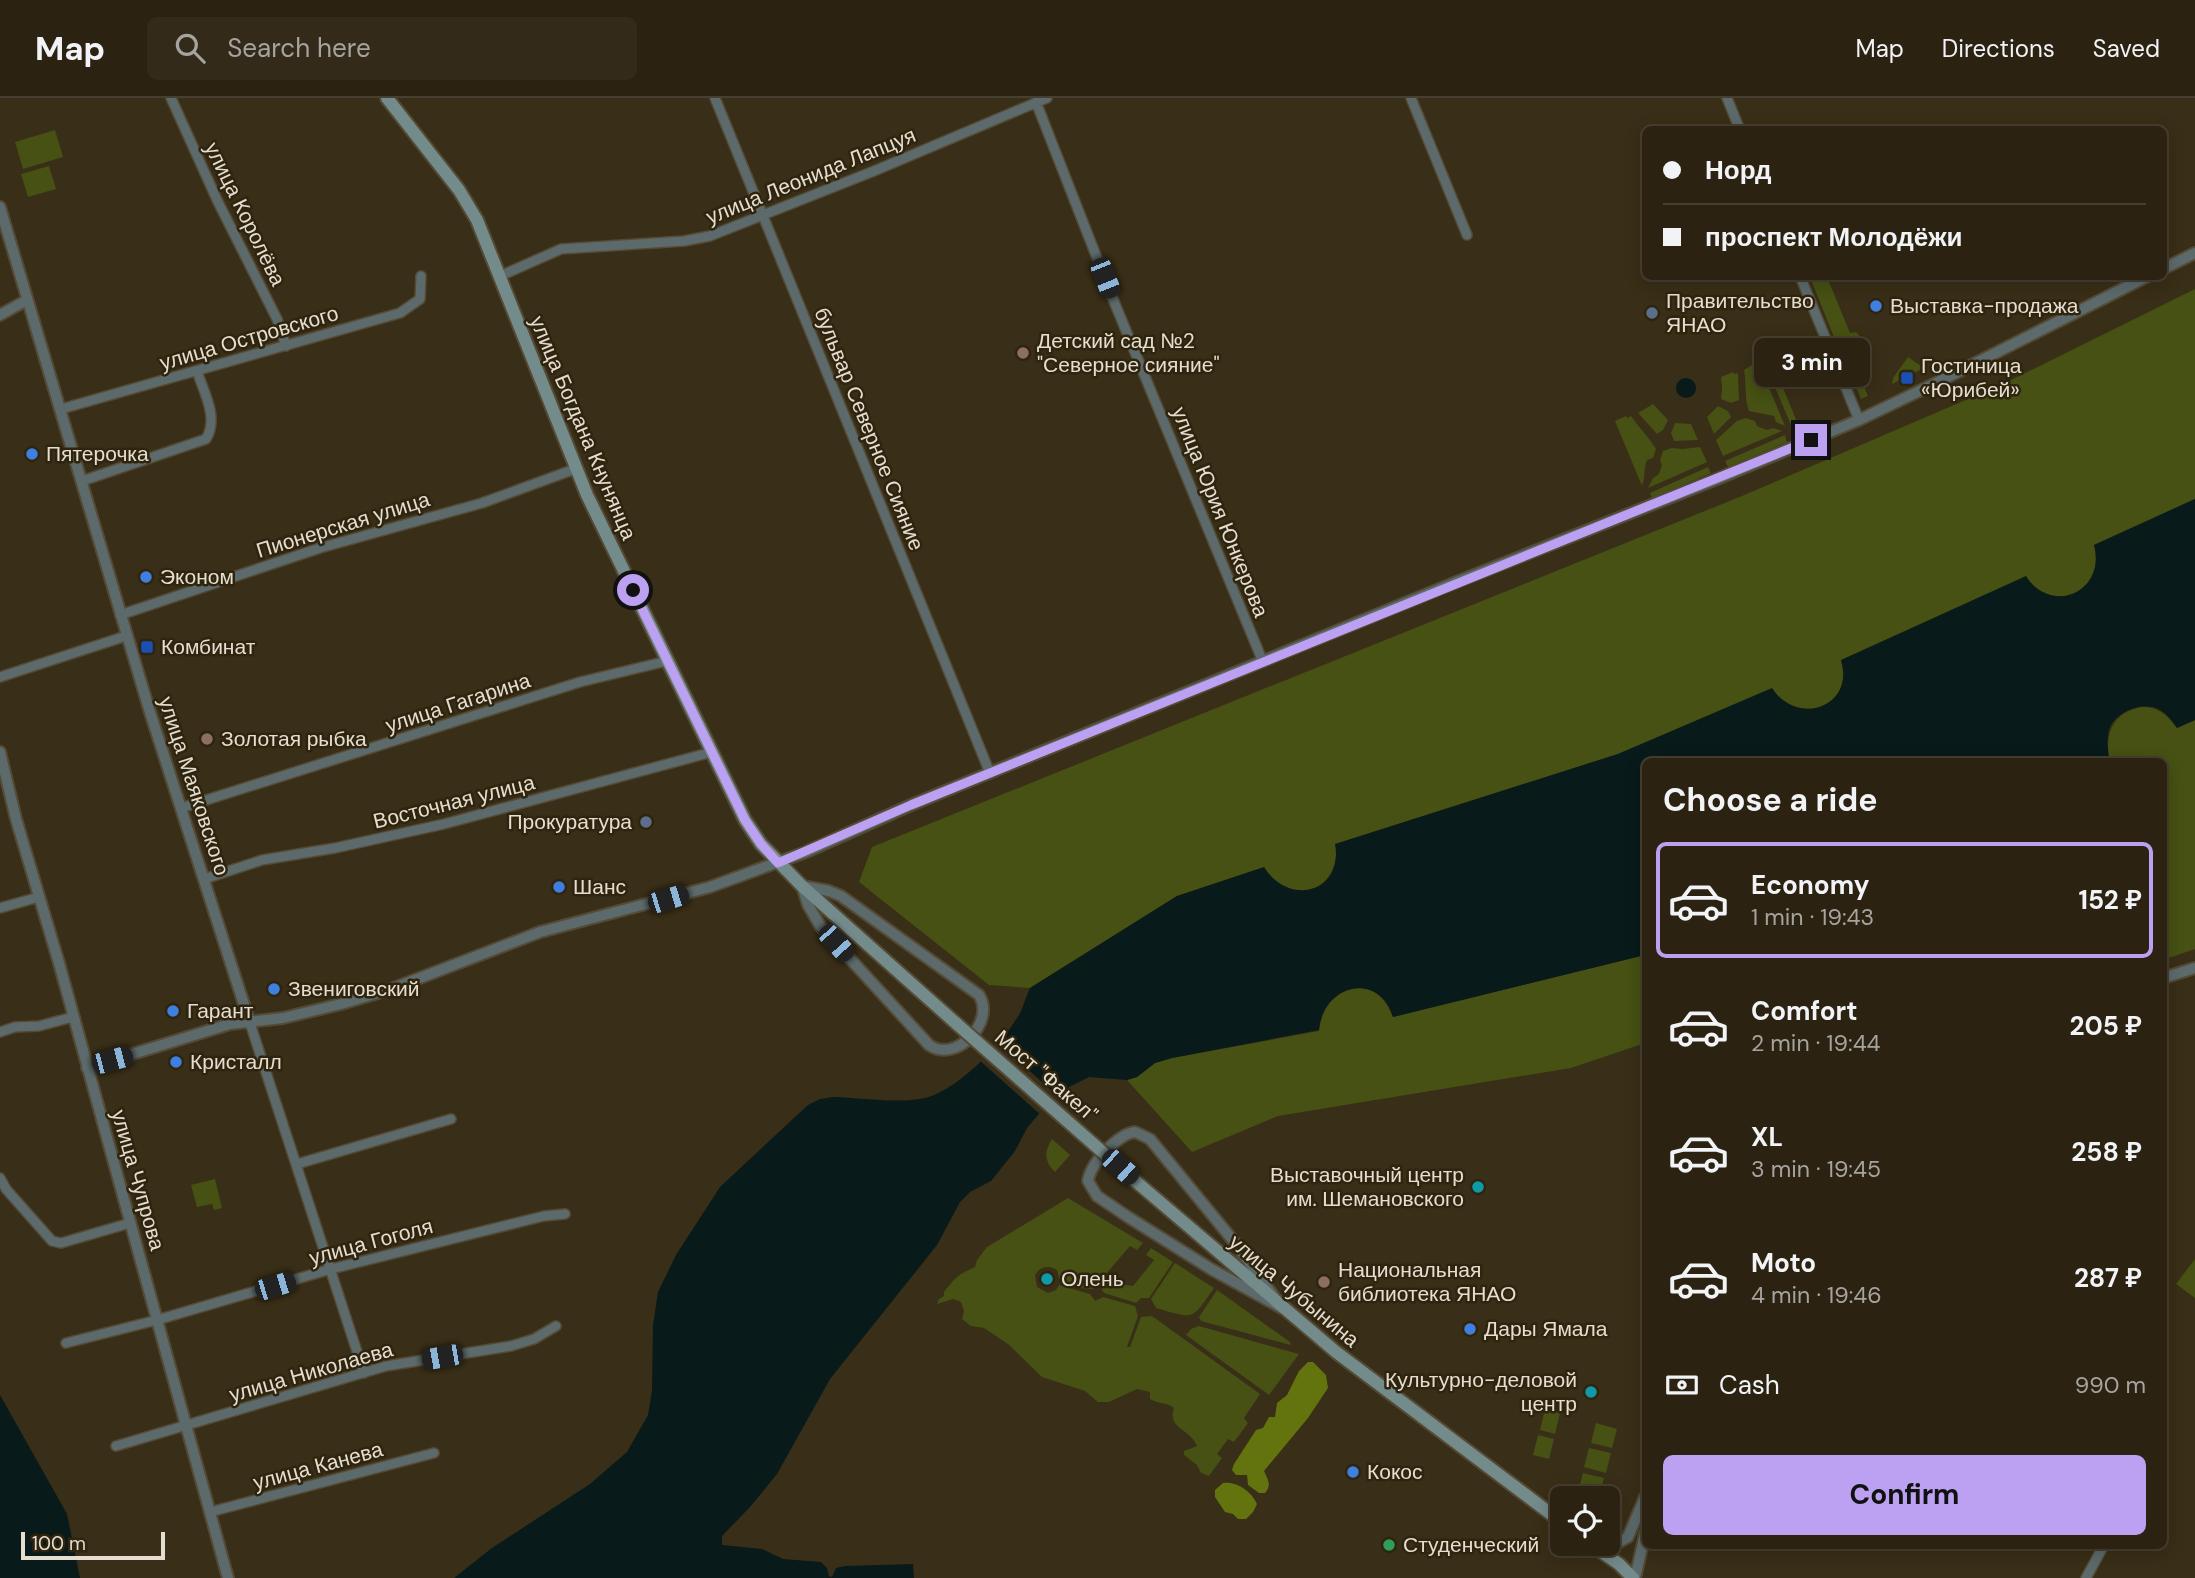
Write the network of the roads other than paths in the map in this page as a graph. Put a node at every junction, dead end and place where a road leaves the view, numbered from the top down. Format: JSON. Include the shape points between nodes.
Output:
{"nodes":[{"id":1,"x":171,"y":98,"type":"edge"},
{"id":2,"x":387,"y":98,"type":"edge"},
{"id":3,"x":715,"y":98,"type":"edge"},
{"id":4,"x":1047,"y":98,"type":"edge"},
{"id":5,"x":1411,"y":98,"type":"edge"},
{"id":6,"x":1727,"y":98,"type":"edge"},
{"id":7,"x":1036,"y":102,"type":"junction"},
{"id":8,"x":1738,"y":126,"type":"edge"},
{"id":9,"x":0,"y":207,"type":"edge"},
{"id":10,"x":764,"y":216,"type":"junction"},
{"id":11,"x":1467,"y":235,"type":"dead end"},
{"id":12,"x":2195,"y":253,"type":"edge"},
{"id":13,"x":2167,"y":267,"type":"edge"},
{"id":14,"x":421,"y":276,"type":"dead end"},
{"id":15,"x":500,"y":276,"type":"junction"},
{"id":16,"x":1802,"y":280,"type":"edge"},
{"id":17,"x":2140,"y":280,"type":"edge"},
{"id":18,"x":27,"y":300,"type":"junction"},
{"id":19,"x":0,"y":315,"type":"edge"},
{"id":20,"x":286,"y":346,"type":"junction"},
{"id":21,"x":197,"y":371,"type":"junction"},
{"id":22,"x":61,"y":409,"type":"junction"},
{"id":23,"x":1859,"y":419,"type":"junction"},
{"id":24,"x":575,"y":469,"type":"junction"},
{"id":25,"x":82,"y":481,"type":"junction"},
{"id":26,"x":120,"y":614,"type":"junction"},
{"id":27,"x":127,"y":636,"type":"junction"},
{"id":28,"x":667,"y":661,"type":"junction"},
{"id":29,"x":1263,"y":662,"type":"junction"},
{"id":30,"x":0,"y":677,"type":"edge"},
{"id":31,"x":0,"y":752,"type":"edge"},
{"id":32,"x":712,"y":752,"type":"junction"},
{"id":33,"x":990,"y":773,"type":"junction"},
{"id":34,"x":181,"y":808,"type":"junction"},
{"id":35,"x":778,"y":863,"type":"junction"},
{"id":36,"x":204,"y":879,"type":"junction"},
{"id":37,"x":802,"y":886,"type":"junction"},
{"id":38,"x":39,"y":897,"type":"junction"},
{"id":39,"x":0,"y":908,"type":"edge"},
{"id":40,"x":2195,"y":968,"type":"edge"},
{"id":41,"x":2167,"y":977,"type":"edge"},
{"id":42,"x":73,"y":1017,"type":"junction"},
{"id":43,"x":249,"y":1020,"type":"junction"},
{"id":44,"x":958,"y":1025,"type":"joint"},
{"id":45,"x":0,"y":1032,"type":"edge"},
{"id":46,"x":87,"y":1068,"type":"junction"},
{"id":47,"x":452,"y":1119,"type":"dead end"},
{"id":48,"x":296,"y":1164,"type":"junction"},
{"id":49,"x":0,"y":1178,"type":"edge"},
{"id":50,"x":1140,"y":1185,"type":"joint"},
{"id":51,"x":565,"y":1214,"type":"dead end"},
{"id":52,"x":130,"y":1223,"type":"junction"},
{"id":53,"x":331,"y":1269,"type":"junction"},
{"id":54,"x":1282,"y":1308,"type":"junction"},
{"id":55,"x":157,"y":1320,"type":"junction"},
{"id":56,"x":556,"y":1326,"type":"dead end"},
{"id":57,"x":66,"y":1343,"type":"dead end"},
{"id":58,"x":364,"y":1373,"type":"junction"},
{"id":59,"x":187,"y":1426,"type":"junction"},
{"id":60,"x":116,"y":1446,"type":"dead end"},
{"id":61,"x":434,"y":1453,"type":"dead end"},
{"id":62,"x":1642,"y":1504,"type":"edge"},
{"id":63,"x":210,"y":1512,"type":"junction"},
{"id":64,"x":1550,"y":1513,"type":"edge"},
{"id":65,"x":1620,"y":1542,"type":"edge"},
{"id":66,"x":1642,"y":1546,"type":"edge"},
{"id":67,"x":2102,"y":1549,"type":"edge"},
{"id":68,"x":1608,"y":1556,"type":"edge"},
{"id":69,"x":228,"y":1578,"type":"edge"},
{"id":70,"x":1634,"y":1578,"type":"edge"},
{"id":71,"x":2086,"y":1578,"type":"edge"}],
"edges":[{"from":1,"to":20,"type":"street","name":"улица Королёва"},
{"from":2,"to":15,"type":"main road","name":"улица Богдана Кнунянца","via":[[463,197]]},
{"from":3,"to":10,"type":"street","name":"бульвар Северное Сияние"},
{"from":4,"to":7,"type":"street","name":"улица Леонида Лапцуя"},
{"from":5,"to":11,"type":"street"},
{"from":6,"to":8,"type":"street"},
{"from":7,"to":10,"type":"street","name":"улица Леонида Лапцуя"},
{"from":7,"to":29,"type":"street","name":"улица Юрия Юнкерова"},
{"from":9,"to":18,"type":"street","name":"улица Маяковского"},
{"from":10,"to":15,"type":"street","name":"улица Леонида Лапцуя","via":[[684,241],[561,249]]},
{"from":10,"to":33,"type":"street","name":"бульвар Северное Сияние"},
{"from":12,"to":13,"type":"street"},
{"from":14,"to":20,"type":"street","name":"улица Островского","via":[[420,299],[400,313]]},
{"from":15,"to":24,"type":"main road","name":"улица Богдана Кнунянца"},
{"from":16,"to":23,"type":"street"},
{"from":17,"to":23,"type":"street"},
{"from":18,"to":19,"type":"street"},
{"from":18,"to":22,"type":"street","name":"улица Маяковского"},
{"from":20,"to":21,"type":"street","name":"улица Островского"},
{"from":21,"to":22,"type":"street","name":"улица Островского"},
{"from":21,"to":25,"type":"street","via":[[211,415],[205,439]]},
{"from":22,"to":25,"type":"street","name":"улица Маяковского"},
{"from":23,"to":29,"type":"street"},
{"from":24,"to":26,"type":"street","name":"Пионерская улица","via":[[482,503],[332,544]]},
{"from":24,"to":28,"type":"main road","name":"улица Богдана Кнунянца"},
{"from":25,"to":26,"type":"street","name":"улица Маяковского"},
{"from":26,"to":27,"type":"street","name":"улица Маяковского"},
{"from":27,"to":30,"type":"street"},
{"from":27,"to":34,"type":"street","name":"улица Маяковского"},
{"from":28,"to":32,"type":"main road","name":"улица Богдана Кнунянца"},
{"from":28,"to":34,"type":"street","name":"улица Гагарина","via":[[580,682]]},
{"from":29,"to":33,"type":"street"},
{"from":31,"to":38,"type":"street","name":"улица Чупрова"},
{"from":32,"to":35,"type":"main road","name":"улица Богдана Кнунянца","via":[[753,833]]},
{"from":32,"to":36,"type":"street","name":"Восточная улица","via":[[444,824],[262,860]]},
{"from":33,"to":35,"type":"street"},
{"from":34,"to":36,"type":"street","name":"улица Маяковского"},
{"from":35,"to":37,"type":"main road","name":"улица Богдана Кнунянца"},
{"from":35,"to":43,"type":"street","via":[[668,899],[540,932],[341,1004],[282,1018]]},
{"from":36,"to":43,"type":"street","name":"улица Маяковского"},
{"from":37,"to":37,"type":"street","via":[[821,927],[929,1045],[942,1051],[957,1048],[979,1026],[985,1007],[979,995],[841,896]]},
{"from":37,"to":44,"type":"main road","name":"улица Богдана Кнунянца"},
{"from":38,"to":39,"type":"street"},
{"from":38,"to":42,"type":"street","name":"улица Чупрова"},
{"from":40,"to":41,"type":"street"},
{"from":42,"to":45,"type":"street"},
{"from":42,"to":46,"type":"street","name":"улица Чупрова"},
{"from":43,"to":46,"type":"street"},
{"from":43,"to":48,"type":"street","name":"улица Маяковского"},
{"from":44,"to":50,"type":"main road","name":"Мост \"Факел\"","bridge":true},
{"from":46,"to":52,"type":"street","name":"улица Чупрова"},
{"from":47,"to":48,"type":"street"},
{"from":48,"to":53,"type":"street","name":"улица Маяковского"},
{"from":49,"to":52,"type":"street","via":[[52,1241],[61,1243]]},
{"from":50,"to":54,"type":"main road","name":"улица Чубынина"},
{"from":51,"to":53,"type":"street","name":"улица Гоголя"},
{"from":52,"to":55,"type":"street","name":"улица Чупрова"},
{"from":53,"to":55,"type":"street","name":"улица Гоголя"},
{"from":53,"to":58,"type":"street","name":"улица Маяковского"},
{"from":54,"to":54,"type":"street","via":[[1150,1139],[1135,1132],[1122,1136],[1091,1169],[1088,1181],[1097,1196]]},
{"from":54,"to":64,"type":"main road","name":"улица Чубынина"},
{"from":55,"to":57,"type":"street","name":"улица Гоголя"},
{"from":55,"to":59,"type":"street","name":"улица Чупрова"},
{"from":56,"to":58,"type":"street","name":"улица Николаева","via":[[511,1346]]},
{"from":58,"to":59,"type":"street","name":"улица Николаева"},
{"from":59,"to":60,"type":"street","name":"улица Николаева"},
{"from":59,"to":63,"type":"street","name":"улица Чупрова"},
{"from":61,"to":63,"type":"street","name":"улица Канева"},
{"from":62,"to":65,"type":"street","via":[[1628,1537]]},
{"from":63,"to":69,"type":"street","name":"улица Чупрова"},
{"from":66,"to":70,"type":"street"},
{"from":67,"to":71,"type":"street"},
{"from":68,"to":70,"type":"main road"}]}
